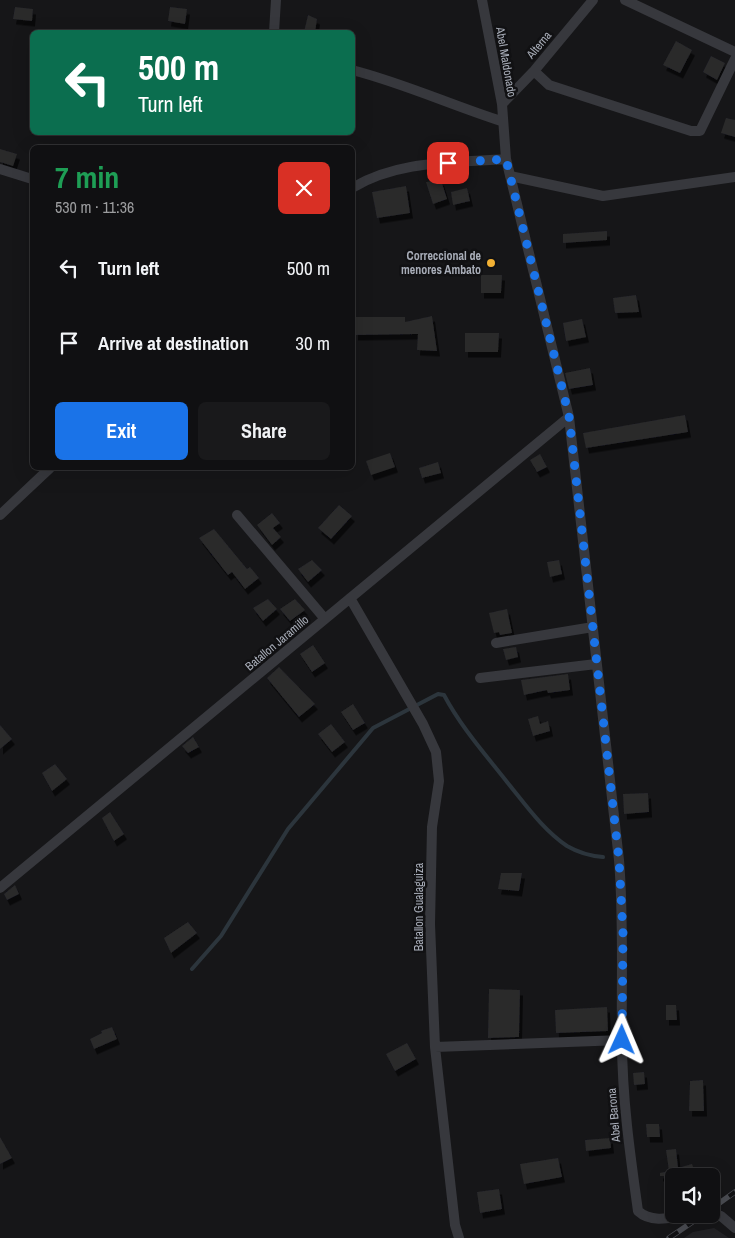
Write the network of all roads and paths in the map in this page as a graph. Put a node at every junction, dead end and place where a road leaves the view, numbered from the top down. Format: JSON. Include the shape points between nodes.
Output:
{"nodes":[{"id":1,"x":276,"y":0,"type":"edge"},
{"id":2,"x":482,"y":0,"type":"edge"},
{"id":3,"x":593,"y":0,"type":"edge"},
{"id":4,"x":625,"y":0,"type":"edge"},
{"id":5,"x":274,"y":30,"type":"edge"},
{"id":6,"x":735,"y":52,"type":"edge"},
{"id":7,"x":735,"y":59,"type":"edge"},
{"id":8,"x":355,"y":71,"type":"edge"},
{"id":9,"x":534,"y":71,"type":"junction"},
{"id":10,"x":502,"y":104,"type":"junction"},
{"id":11,"x":501,"y":121,"type":"junction"},
{"id":12,"x":506,"y":159,"type":"junction"},
{"id":13,"x":0,"y":169,"type":"edge"},
{"id":14,"x":510,"y":176,"type":"junction"},
{"id":15,"x":735,"y":177,"type":"edge"},
{"id":16,"x":30,"y":178,"type":"edge"},
{"id":17,"x":355,"y":187,"type":"edge"},
{"id":18,"x":569,"y":416,"type":"junction"},
{"id":19,"x":48,"y":470,"type":"edge"},
{"id":20,"x":0,"y":515,"type":"edge"},
{"id":21,"x":237,"y":515,"type":"dead end"},
{"id":22,"x":350,"y":598,"type":"junction"},
{"id":23,"x":325,"y":619,"type":"junction"},
{"id":24,"x":593,"y":628,"type":"junction"},
{"id":25,"x":496,"y":643,"type":"dead end"},
{"id":26,"x":596,"y":664,"type":"junction"},
{"id":27,"x":480,"y":678,"type":"dead end"},
{"id":28,"x":0,"y":888,"type":"edge"},
{"id":29,"x":622,"y":1040,"type":"junction"},
{"id":30,"x":436,"y":1047,"type":"junction"},
{"id":31,"x":720,"y":1216,"type":"edge"},
{"id":32,"x":665,"y":1218,"type":"edge"},
{"id":33,"x":735,"y":1228,"type":"edge"},
{"id":34,"x":459,"y":1238,"type":"edge"}],
"edges":[{"from":1,"to":5,"type":"street"},
{"from":2,"to":10,"type":"street","name":"Abel Maldonado"},
{"from":3,"to":9,"type":"street","name":"Alterna"},
{"from":4,"to":6,"type":"street"},
{"from":7,"to":9,"type":"street","via":[[700,131],[691,132],[549,85]]},
{"from":8,"to":11,"type":"street","via":[[391,80]]},
{"from":9,"to":10,"type":"street","name":"Alterna"},
{"from":10,"to":11,"type":"street","name":"Abel Maldonado"},
{"from":11,"to":12,"type":"street","name":"Abel Maldonado"},
{"from":12,"to":14,"type":"street","name":"Abel Barona"},
{"from":12,"to":17,"type":"street","via":[[410,166]]},
{"from":13,"to":16,"type":"street"},
{"from":14,"to":15,"type":"street","via":[[603,196]]},
{"from":14,"to":18,"type":"street","name":"Abel Barona"},
{"from":18,"to":22,"type":"street","name":"Batallon Jaramillo"},
{"from":18,"to":24,"type":"street","name":"Abel Barona"},
{"from":19,"to":20,"type":"street"},
{"from":21,"to":23,"type":"street"},
{"from":22,"to":23,"type":"street","name":"Batallon Jaramillo"},
{"from":22,"to":30,"type":"street","name":"Batallon Gualaguiza","via":[[436,752],[439,782],[432,827],[430,924]]},
{"from":23,"to":28,"type":"street","name":"Batallon Jaramillo"},
{"from":24,"to":25,"type":"street"},
{"from":24,"to":26,"type":"street","name":"Abel Barona"},
{"from":26,"to":27,"type":"street"},
{"from":26,"to":29,"type":"street","name":"Abel Barona","via":[[619,860],[623,932]]},
{"from":29,"to":30,"type":"street"},
{"from":29,"to":32,"type":"street","name":"Abel Barona","via":[[626,1124],[638,1211],[656,1219]]},
{"from":30,"to":34,"type":"street","name":"Batallon Gualaguiza"},
{"from":31,"to":33,"type":"street"}]}
